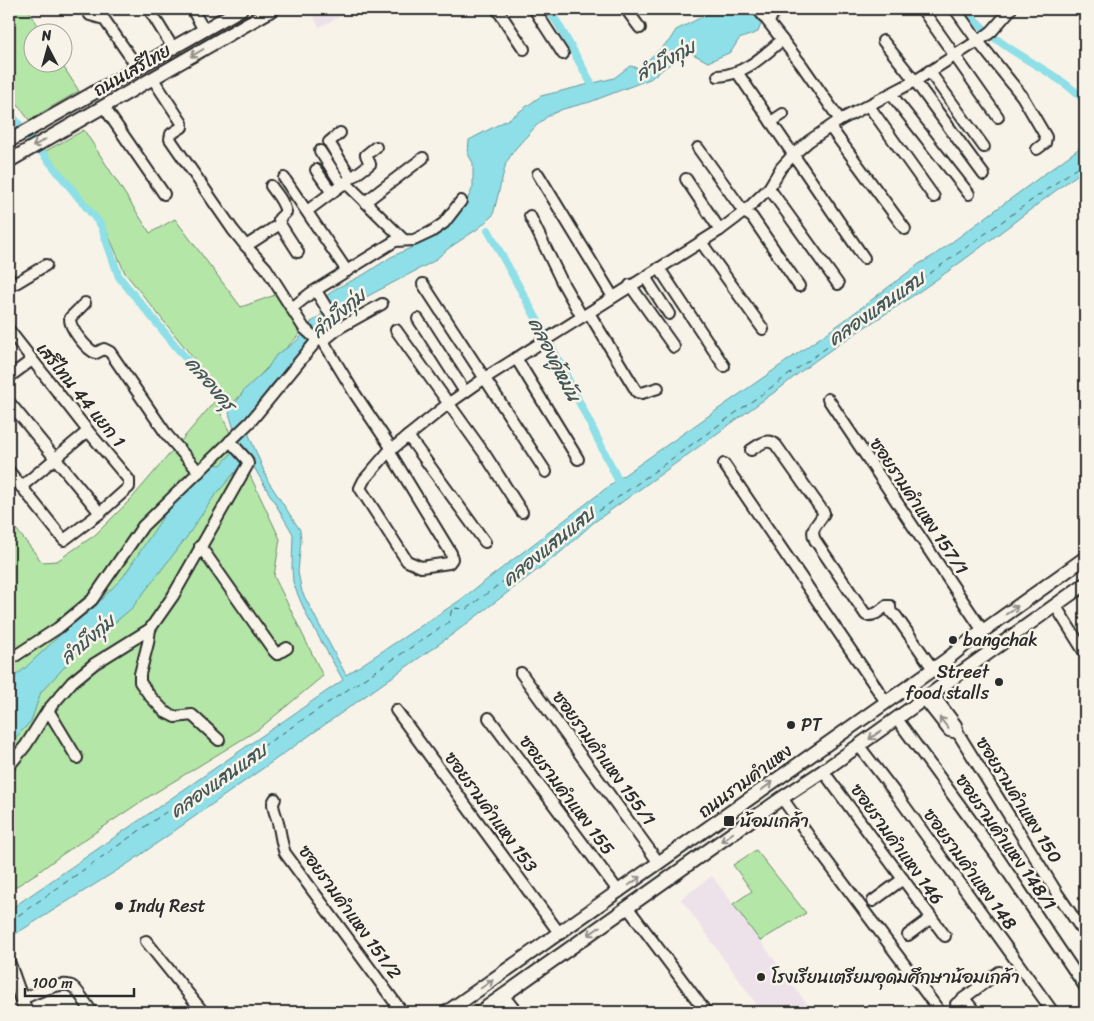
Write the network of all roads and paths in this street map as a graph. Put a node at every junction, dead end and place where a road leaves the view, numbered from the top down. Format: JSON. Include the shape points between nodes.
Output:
{"nodes":[{"id":1,"x":86,"y":9,"type":"edge"},
{"id":2,"x":149,"y":9,"type":"edge"},
{"id":3,"x":192,"y":9,"type":"edge"},
{"id":4,"x":273,"y":9,"type":"edge"},
{"id":5,"x":497,"y":9,"type":"edge"},
{"id":6,"x":534,"y":9,"type":"edge"},
{"id":7,"x":626,"y":9,"type":"edge"},
{"id":8,"x":758,"y":9,"type":"edge"},
{"id":9,"x":775,"y":9,"type":"edge"},
{"id":10,"x":922,"y":9,"type":"edge"},
{"id":11,"x":955,"y":9,"type":"edge"},
{"id":12,"x":1011,"y":9,"type":"edge"},
{"id":13,"x":232,"y":11,"type":"edge"},
{"id":14,"x":769,"y":22,"type":"junction"},
{"id":15,"x":239,"y":28,"type":"junction"},
{"id":16,"x":640,"y":28,"type":"dead end"},
{"id":17,"x":204,"y":30,"type":"junction"},
{"id":18,"x":985,"y":35,"type":"junction"},
{"id":19,"x":782,"y":40,"type":"junction"},
{"id":20,"x":883,"y":41,"type":"dead end"},
{"id":21,"x":173,"y":48,"type":"junction"},
{"id":22,"x":524,"y":48,"type":"dead end"},
{"id":23,"x":563,"y":54,"type":"dead end"},
{"id":24,"x":955,"y":55,"type":"junction"},
{"id":25,"x":138,"y":68,"type":"junction"},
{"id":26,"x":737,"y":72,"type":"junction"},
{"id":27,"x":929,"y":72,"type":"junction"},
{"id":28,"x":718,"y":76,"type":"dead end"},
{"id":29,"x":152,"y":79,"type":"junction"},
{"id":30,"x":915,"y":81,"type":"junction"},
{"id":31,"x":891,"y":94,"type":"junction"},
{"id":32,"x":869,"y":106,"type":"junction"},
{"id":33,"x":104,"y":107,"type":"junction"},
{"id":34,"x":783,"y":114,"type":"dead end"},
{"id":35,"x":998,"y":117,"type":"dead end"},
{"id":36,"x":840,"y":120,"type":"junction"},
{"id":37,"x":771,"y":122,"type":"junction"},
{"id":38,"x":830,"y":127,"type":"junction"},
{"id":39,"x":340,"y":133,"type":"dead end"},
{"id":40,"x":9,"y":141,"type":"edge"},
{"id":41,"x":376,"y":147,"type":"dead end"},
{"id":42,"x":984,"y":147,"type":"dead end"},
{"id":43,"x":698,"y":148,"type":"dead end"},
{"id":44,"x":1037,"y":149,"type":"dead end"},
{"id":45,"x":320,"y":150,"type":"dead end"},
{"id":46,"x":794,"y":154,"type":"junction"},
{"id":47,"x":423,"y":158,"type":"dead end"},
{"id":48,"x":9,"y":161,"type":"edge"},
{"id":49,"x":316,"y":170,"type":"dead end"},
{"id":50,"x":538,"y":174,"type":"dead end"},
{"id":51,"x":984,"y":175,"type":"dead end"},
{"id":52,"x":284,"y":178,"type":"dead end"},
{"id":53,"x":686,"y":179,"type":"dead end"},
{"id":54,"x":346,"y":182,"type":"junction"},
{"id":55,"x":271,"y":186,"type":"dead end"},
{"id":56,"x":769,"y":188,"type":"junction"},
{"id":57,"x":332,"y":193,"type":"junction"},
{"id":58,"x":164,"y":194,"type":"dead end"},
{"id":59,"x":969,"y":194,"type":"dead end"},
{"id":60,"x":934,"y":197,"type":"dead end"},
{"id":61,"x":462,"y":201,"type":"dead end"},
{"id":62,"x":365,"y":202,"type":"junction"},
{"id":63,"x":307,"y":211,"type":"junction"},
{"id":64,"x":744,"y":212,"type":"junction"},
{"id":65,"x":530,"y":216,"type":"dead end"},
{"id":66,"x":280,"y":224,"type":"junction"},
{"id":67,"x":905,"y":229,"type":"dead end"},
{"id":68,"x":720,"y":230,"type":"junction"},
{"id":69,"x":404,"y":240,"type":"junction"},
{"id":70,"x":701,"y":242,"type":"junction"},
{"id":71,"x":246,"y":246,"type":"junction"},
{"id":72,"x":298,"y":252,"type":"dead end"},
{"id":73,"x":864,"y":258,"type":"dead end"},
{"id":74,"x":46,"y":265,"type":"dead end"},
{"id":75,"x":659,"y":268,"type":"junction"},
{"id":76,"x":347,"y":271,"type":"junction"},
{"id":77,"x":645,"y":277,"type":"junction"},
{"id":78,"x":9,"y":278,"type":"edge"},
{"id":79,"x":422,"y":284,"type":"dead end"},
{"id":80,"x":838,"y":284,"type":"dead end"},
{"id":81,"x":630,"y":285,"type":"junction"},
{"id":82,"x":798,"y":286,"type":"dead end"},
{"id":83,"x":316,"y":291,"type":"junction"},
{"id":84,"x":613,"y":297,"type":"junction"},
{"id":85,"x":85,"y":303,"type":"dead end"},
{"id":86,"x":382,"y":304,"type":"dead end"},
{"id":87,"x":292,"y":308,"type":"junction"},
{"id":88,"x":669,"y":314,"type":"dead end"},
{"id":89,"x":586,"y":315,"type":"junction"},
{"id":90,"x":418,"y":319,"type":"dead end"},
{"id":91,"x":337,"y":325,"type":"junction"},
{"id":92,"x":763,"y":329,"type":"dead end"},
{"id":93,"x":9,"y":330,"type":"edge"},
{"id":94,"x":396,"y":330,"type":"dead end"},
{"id":95,"x":319,"y":339,"type":"junction"},
{"id":96,"x":674,"y":347,"type":"dead end"},
{"id":97,"x":516,"y":358,"type":"junction"},
{"id":98,"x":32,"y":360,"type":"junction"},
{"id":99,"x":724,"y":366,"type":"dead end"},
{"id":100,"x":9,"y":377,"type":"edge"},
{"id":101,"x":485,"y":378,"type":"junction"},
{"id":102,"x":658,"y":388,"type":"dead end"},
{"id":103,"x":465,"y":392,"type":"junction"},
{"id":104,"x":828,"y":399,"type":"dead end"},
{"id":105,"x":9,"y":402,"type":"edge"},
{"id":106,"x":448,"y":404,"type":"junction"},
{"id":107,"x":88,"y":432,"type":"junction"},
{"id":108,"x":408,"y":436,"type":"junction"},
{"id":109,"x":232,"y":442,"type":"junction"},
{"id":110,"x":391,"y":450,"type":"junction"},
{"id":111,"x":750,"y":450,"type":"dead end"},
{"id":112,"x":54,"y":458,"type":"junction"},
{"id":113,"x":578,"y":459,"type":"dead end"},
{"id":114,"x":724,"y":464,"type":"dead end"},
{"id":115,"x":9,"y":472,"type":"edge"},
{"id":116,"x":199,"y":472,"type":"junction"},
{"id":117,"x":546,"y":472,"type":"dead end"},
{"id":118,"x":21,"y":487,"type":"junction"},
{"id":119,"x":522,"y":512,"type":"dead end"},
{"id":120,"x":100,"y":513,"type":"junction"},
{"id":121,"x":485,"y":542,"type":"dead end"},
{"id":122,"x":200,"y":546,"type":"junction"},
{"id":123,"x":1083,"y":563,"type":"edge"},
{"id":124,"x":1085,"y":584,"type":"edge"},
{"id":125,"x":1055,"y":605,"type":"junction"},
{"id":126,"x":150,"y":629,"type":"junction"},
{"id":127,"x":983,"y":631,"type":"junction"},
{"id":128,"x":287,"y":648,"type":"dead end"},
{"id":129,"x":1085,"y":653,"type":"edge"},
{"id":130,"x":9,"y":660,"type":"edge"},
{"id":131,"x":933,"y":669,"type":"junction"},
{"id":132,"x":521,"y":673,"type":"dead end"},
{"id":133,"x":928,"y":696,"type":"junction"},
{"id":134,"x":886,"y":702,"type":"junction"},
{"id":135,"x":48,"y":710,"type":"junction"},
{"id":136,"x":396,"y":710,"type":"dead end"},
{"id":137,"x":489,"y":718,"type":"dead end"},
{"id":138,"x":897,"y":719,"type":"junction"},
{"id":139,"x":219,"y":740,"type":"dead end"},
{"id":140,"x":859,"y":746,"type":"junction"},
{"id":141,"x":77,"y":758,"type":"dead end"},
{"id":142,"x":9,"y":766,"type":"edge"},
{"id":143,"x":823,"y":771,"type":"junction"},
{"id":144,"x":782,"y":798,"type":"junction"},
{"id":145,"x":275,"y":799,"type":"dead end"},
{"id":146,"x":660,"y":863,"type":"junction"},
{"id":147,"x":902,"y":879,"type":"junction"},
{"id":148,"x":619,"y":892,"type":"junction"},
{"id":149,"x":874,"y":901,"type":"dead end"},
{"id":150,"x":628,"y":908,"type":"junction"},
{"id":151,"x":931,"y":918,"type":"junction"},
{"id":152,"x":560,"y":934,"type":"junction"},
{"id":153,"x":1085,"y":934,"type":"edge"},
{"id":154,"x":908,"y":935,"type":"dead end"},
{"id":155,"x":945,"y":936,"type":"dead end"},
{"id":156,"x":146,"y":941,"type":"dead end"},
{"id":157,"x":9,"y":964,"type":"edge"},
{"id":158,"x":999,"y":972,"type":"dead end"},
{"id":159,"x":1085,"y":987,"type":"edge"},
{"id":160,"x":501,"y":997,"type":"junction"},
{"id":161,"x":21,"y":999,"type":"junction"},
{"id":162,"x":954,"y":1005,"type":"edge"},
{"id":163,"x":26,"y":1012,"type":"edge"},
{"id":164,"x":92,"y":1012,"type":"edge"},
{"id":165,"x":203,"y":1012,"type":"edge"},
{"id":166,"x":402,"y":1012,"type":"edge"},
{"id":167,"x":448,"y":1012,"type":"edge"},
{"id":168,"x":480,"y":1012,"type":"edge"},
{"id":169,"x":504,"y":1012,"type":"edge"},
{"id":170,"x":517,"y":1012,"type":"edge"},
{"id":171,"x":706,"y":1012,"type":"edge"},
{"id":172,"x":940,"y":1012,"type":"edge"},
{"id":173,"x":975,"y":1012,"type":"edge"},
{"id":174,"x":1053,"y":1012,"type":"edge"}],
"edges":[{"from":1,"to":25,"type":"street","via":[[90,15],[104,19]]},
{"from":2,"to":21,"type":"street"},
{"from":3,"to":17,"type":"street"},
{"from":4,"to":15,"type":"main road","name":"ถนนเสรีไทย"},
{"from":5,"to":22,"type":"street"},
{"from":6,"to":23,"type":"street"},
{"from":7,"to":16,"type":"street"},
{"from":8,"to":14,"type":"street"},
{"from":9,"to":14,"type":"street"},
{"from":10,"to":24,"type":"street"},
{"from":11,"to":18,"type":"street"},
{"from":12,"to":18,"type":"street"},
{"from":13,"to":15,"type":"main road"},
{"from":13,"to":17,"type":"main road","name":"ถนนเสรีไทย"},
{"from":14,"to":19,"type":"street"},
{"from":15,"to":29,"type":"main road","name":"ถนนเสรีไทย","one_way":true},
{"from":17,"to":21,"type":"main road","name":"ถนนเสรีไทย"},
{"from":18,"to":24,"type":"street"},
{"from":18,"to":44,"type":"street","via":[[1046,137],[1045,144]]},
{"from":19,"to":26,"type":"street"},
{"from":19,"to":36,"type":"street"},
{"from":20,"to":30,"type":"street"},
{"from":21,"to":25,"type":"main road","name":"ถนนเสรีไทย"},
{"from":24,"to":27,"type":"street"},
{"from":24,"to":35,"type":"street"},
{"from":25,"to":40,"type":"main road","name":"ถนนเสรีไทย"},
{"from":26,"to":28,"type":"street"},
{"from":26,"to":37,"type":"street"},
{"from":27,"to":30,"type":"street"},
{"from":27,"to":42,"type":"street"},
{"from":29,"to":33,"type":"main road","name":"ถนนเสรีไทย"},
{"from":29,"to":71,"type":"street","via":[[182,123],[170,139]]},
{"from":30,"to":31,"type":"street"},
{"from":30,"to":51,"type":"street"},
{"from":31,"to":32,"type":"street"},
{"from":31,"to":59,"type":"street"},
{"from":32,"to":36,"type":"street"},
{"from":32,"to":60,"type":"street"},
{"from":33,"to":48,"type":"main road","name":"ถนนเสรีไทย","one_way":true},
{"from":33,"to":58,"type":"street"},
{"from":34,"to":37,"type":"street"},
{"from":36,"to":38,"type":"street"},
{"from":37,"to":46,"type":"street"},
{"from":38,"to":46,"type":"street"},
{"from":38,"to":67,"type":"street"},
{"from":39,"to":54,"type":"street","via":[[329,141]]},
{"from":41,"to":54,"type":"street","via":[[366,155],[370,164]]},
{"from":43,"to":64,"type":"street"},
{"from":45,"to":54,"type":"street"},
{"from":46,"to":56,"type":"street"},
{"from":46,"to":73,"type":"street"},
{"from":47,"to":62,"type":"street"},
{"from":49,"to":57,"type":"street"},
{"from":50,"to":84,"type":"street"},
{"from":52,"to":63,"type":"street"},
{"from":53,"to":68,"type":"street"},
{"from":54,"to":57,"type":"street"},
{"from":54,"to":62,"type":"street"},
{"from":55,"to":66,"type":"street","via":[[286,209],[279,219]]},
{"from":56,"to":64,"type":"street"},
{"from":56,"to":80,"type":"street"},
{"from":57,"to":63,"type":"street"},
{"from":61,"to":69,"type":"street","via":[[444,223],[431,232],[414,240]]},
{"from":62,"to":69,"type":"street"},
{"from":63,"to":76,"type":"street"},
{"from":64,"to":68,"type":"street"},
{"from":64,"to":82,"type":"street","via":[[752,217]]},
{"from":65,"to":89,"type":"street","via":[[562,282]]},
{"from":66,"to":71,"type":"street"},
{"from":66,"to":72,"type":"street"},
{"from":68,"to":70,"type":"street"},
{"from":69,"to":76,"type":"street","via":[[390,244]]},
{"from":70,"to":75,"type":"street"},
{"from":70,"to":92,"type":"street"},
{"from":71,"to":87,"type":"street","via":[[266,268]]},
{"from":74,"to":78,"type":"street","via":[[16,283]]},
{"from":75,"to":77,"type":"street"},
{"from":75,"to":99,"type":"street"},
{"from":76,"to":83,"type":"street"},
{"from":77,"to":81,"type":"street"},
{"from":77,"to":88,"type":"street"},
{"from":79,"to":101,"type":"street"},
{"from":81,"to":84,"type":"street"},
{"from":81,"to":96,"type":"street"},
{"from":83,"to":87,"type":"street"},
{"from":83,"to":91,"type":"street"},
{"from":84,"to":89,"type":"street"},
{"from":85,"to":116,"type":"street","via":[[70,318],[70,326],[90,351],[96,353],[104,349],[110,352],[167,435]]},
{"from":86,"to":91,"type":"street"},
{"from":87,"to":95,"type":"street","via":[[305,330]]},
{"from":89,"to":97,"type":"street"},
{"from":89,"to":102,"type":"street","via":[[638,392]]},
{"from":90,"to":103,"type":"street"},
{"from":91,"to":95,"type":"street"},
{"from":93,"to":98,"type":"street","name":"เสรีไทน 44 แยก 1"},
{"from":94,"to":106,"type":"street"},
{"from":95,"to":109,"type":"street"},
{"from":95,"to":110,"type":"street"},
{"from":97,"to":101,"type":"street"},
{"from":97,"to":113,"type":"street"},
{"from":98,"to":100,"type":"street"},
{"from":98,"to":107,"type":"street","name":"เสรีไทน 44 แยก 1"},
{"from":101,"to":103,"type":"street"},
{"from":101,"to":117,"type":"street"},
{"from":103,"to":106,"type":"street"},
{"from":104,"to":127,"type":"street","name":"ซอยรามคำแหง 157/1"},
{"from":105,"to":112,"type":"street"},
{"from":106,"to":108,"type":"street"},
{"from":106,"to":119,"type":"street"},
{"from":107,"to":112,"type":"street"},
{"from":107,"to":120,"type":"street","name":"เสรีไทน 44 แยก 1","via":[[129,480],[129,487]]},
{"from":108,"to":110,"type":"street"},
{"from":108,"to":121,"type":"street"},
{"from":109,"to":116,"type":"street"},
{"from":109,"to":122,"type":"street","via":[[248,464]]},
{"from":110,"to":110,"type":"street","via":[[360,488],[407,561],[424,567],[449,563],[451,553]]},
{"from":111,"to":131,"type":"street","via":[[768,440],[776,445],[824,513],[812,533],[866,614],[871,616],[886,606],[894,606],[896,616]]},
{"from":112,"to":118,"type":"street"},
{"from":112,"to":120,"type":"street"},
{"from":114,"to":134,"type":"street"},
{"from":115,"to":118,"type":"street"},
{"from":116,"to":130,"type":"street","via":[[143,526],[92,600],[58,628]]},
{"from":118,"to":120,"type":"street","via":[[64,540]]},
{"from":122,"to":126,"type":"street","via":[[173,596]]},
{"from":122,"to":128,"type":"street","via":[[274,651],[278,654]]},
{"from":127,"to":123,"type":"main road","name":"ถนนรามคำแหง","one_way":true},
{"from":124,"to":125,"type":"main road","name":"ถนนรามคำแหง"},
{"from":125,"to":129,"type":"street"},
{"from":125,"to":133,"type":"main road","name":"ถนนรามคำแหง"},
{"from":126,"to":135,"type":"street","via":[[94,664],[72,682]]},
{"from":126,"to":139,"type":"street","via":[[140,682],[165,712],[176,717],[192,715]]},
{"from":127,"to":131,"type":"main road","name":"ถนนรามคำแหง"},
{"from":131,"to":134,"type":"main road","name":"ถนนรามคำแหง"},
{"from":132,"to":146,"type":"street","name":"ซอยรามคำแหง 155/1"},
{"from":133,"to":138,"type":"main road","name":"ถนนรามคำแหง"},
{"from":133,"to":153,"type":"street","name":"ซอยรามคำแหง 150","via":[[956,725]]},
{"from":146,"to":134,"type":"main road","name":"ถนนรามคำแหง","one_way":true},
{"from":135,"to":141,"type":"street"},
{"from":135,"to":142,"type":"street"},
{"from":136,"to":152,"type":"street","name":"ซอยรามคำแหง 153"},
{"from":137,"to":148,"type":"street","name":"ซอยรามคำแหง 155"},
{"from":138,"to":140,"type":"main road","name":"ถนนรามคำแหง","one_way":true},
{"from":138,"to":159,"type":"street","name":"ซอยรามคำแหง 148/1","via":[[997,856]]},
{"from":140,"to":143,"type":"main road","name":"ถนนรามคำแหง"},
{"from":140,"to":174,"type":"street","name":"ซอยรามคำแหง 148"},
{"from":143,"to":144,"type":"main road","name":"ถนนรามคำแหง"},
{"from":143,"to":147,"type":"street","name":"ซอยรามคำแหง 146"},
{"from":144,"to":150,"type":"main road","name":"ถนนรามคำแหง","one_way":true},
{"from":144,"to":172,"type":"street"},
{"from":145,"to":166,"type":"street","name":"ซอยรามคำแหง 151/2","via":[[273,810],[286,852]]},
{"from":148,"to":146,"type":"main road","name":"ถนนรามคำแหง","one_way":true},
{"from":147,"to":149,"type":"street"},
{"from":147,"to":151,"type":"street","name":"ซอยรามคำแหง 146"},
{"from":148,"to":152,"type":"main road","name":"ถนนรามคำแหง"},
{"from":150,"to":160,"type":"main road","name":"ถนนรามคำแหง","one_way":true},
{"from":150,"to":171,"type":"street"},
{"from":151,"to":154,"type":"street"},
{"from":151,"to":155,"type":"street","name":"ซอยรามคำแหง 146"},
{"from":167,"to":152,"type":"main road","name":"ถนนรามคำแหง","one_way":true},
{"from":156,"to":165,"type":"street"},
{"from":157,"to":161,"type":"main road"},
{"from":158,"to":162,"type":"street"},
{"from":160,"to":168,"type":"main road","name":"ถนนรามคำแหง"},
{"from":160,"to":169,"type":"street"},
{"from":160,"to":170,"type":"street"},
{"from":161,"to":163,"type":"main road"},
{"from":161,"to":164,"type":"street","via":[[66,985],[74,987]]},
{"from":162,"to":173,"type":"street"}]}
